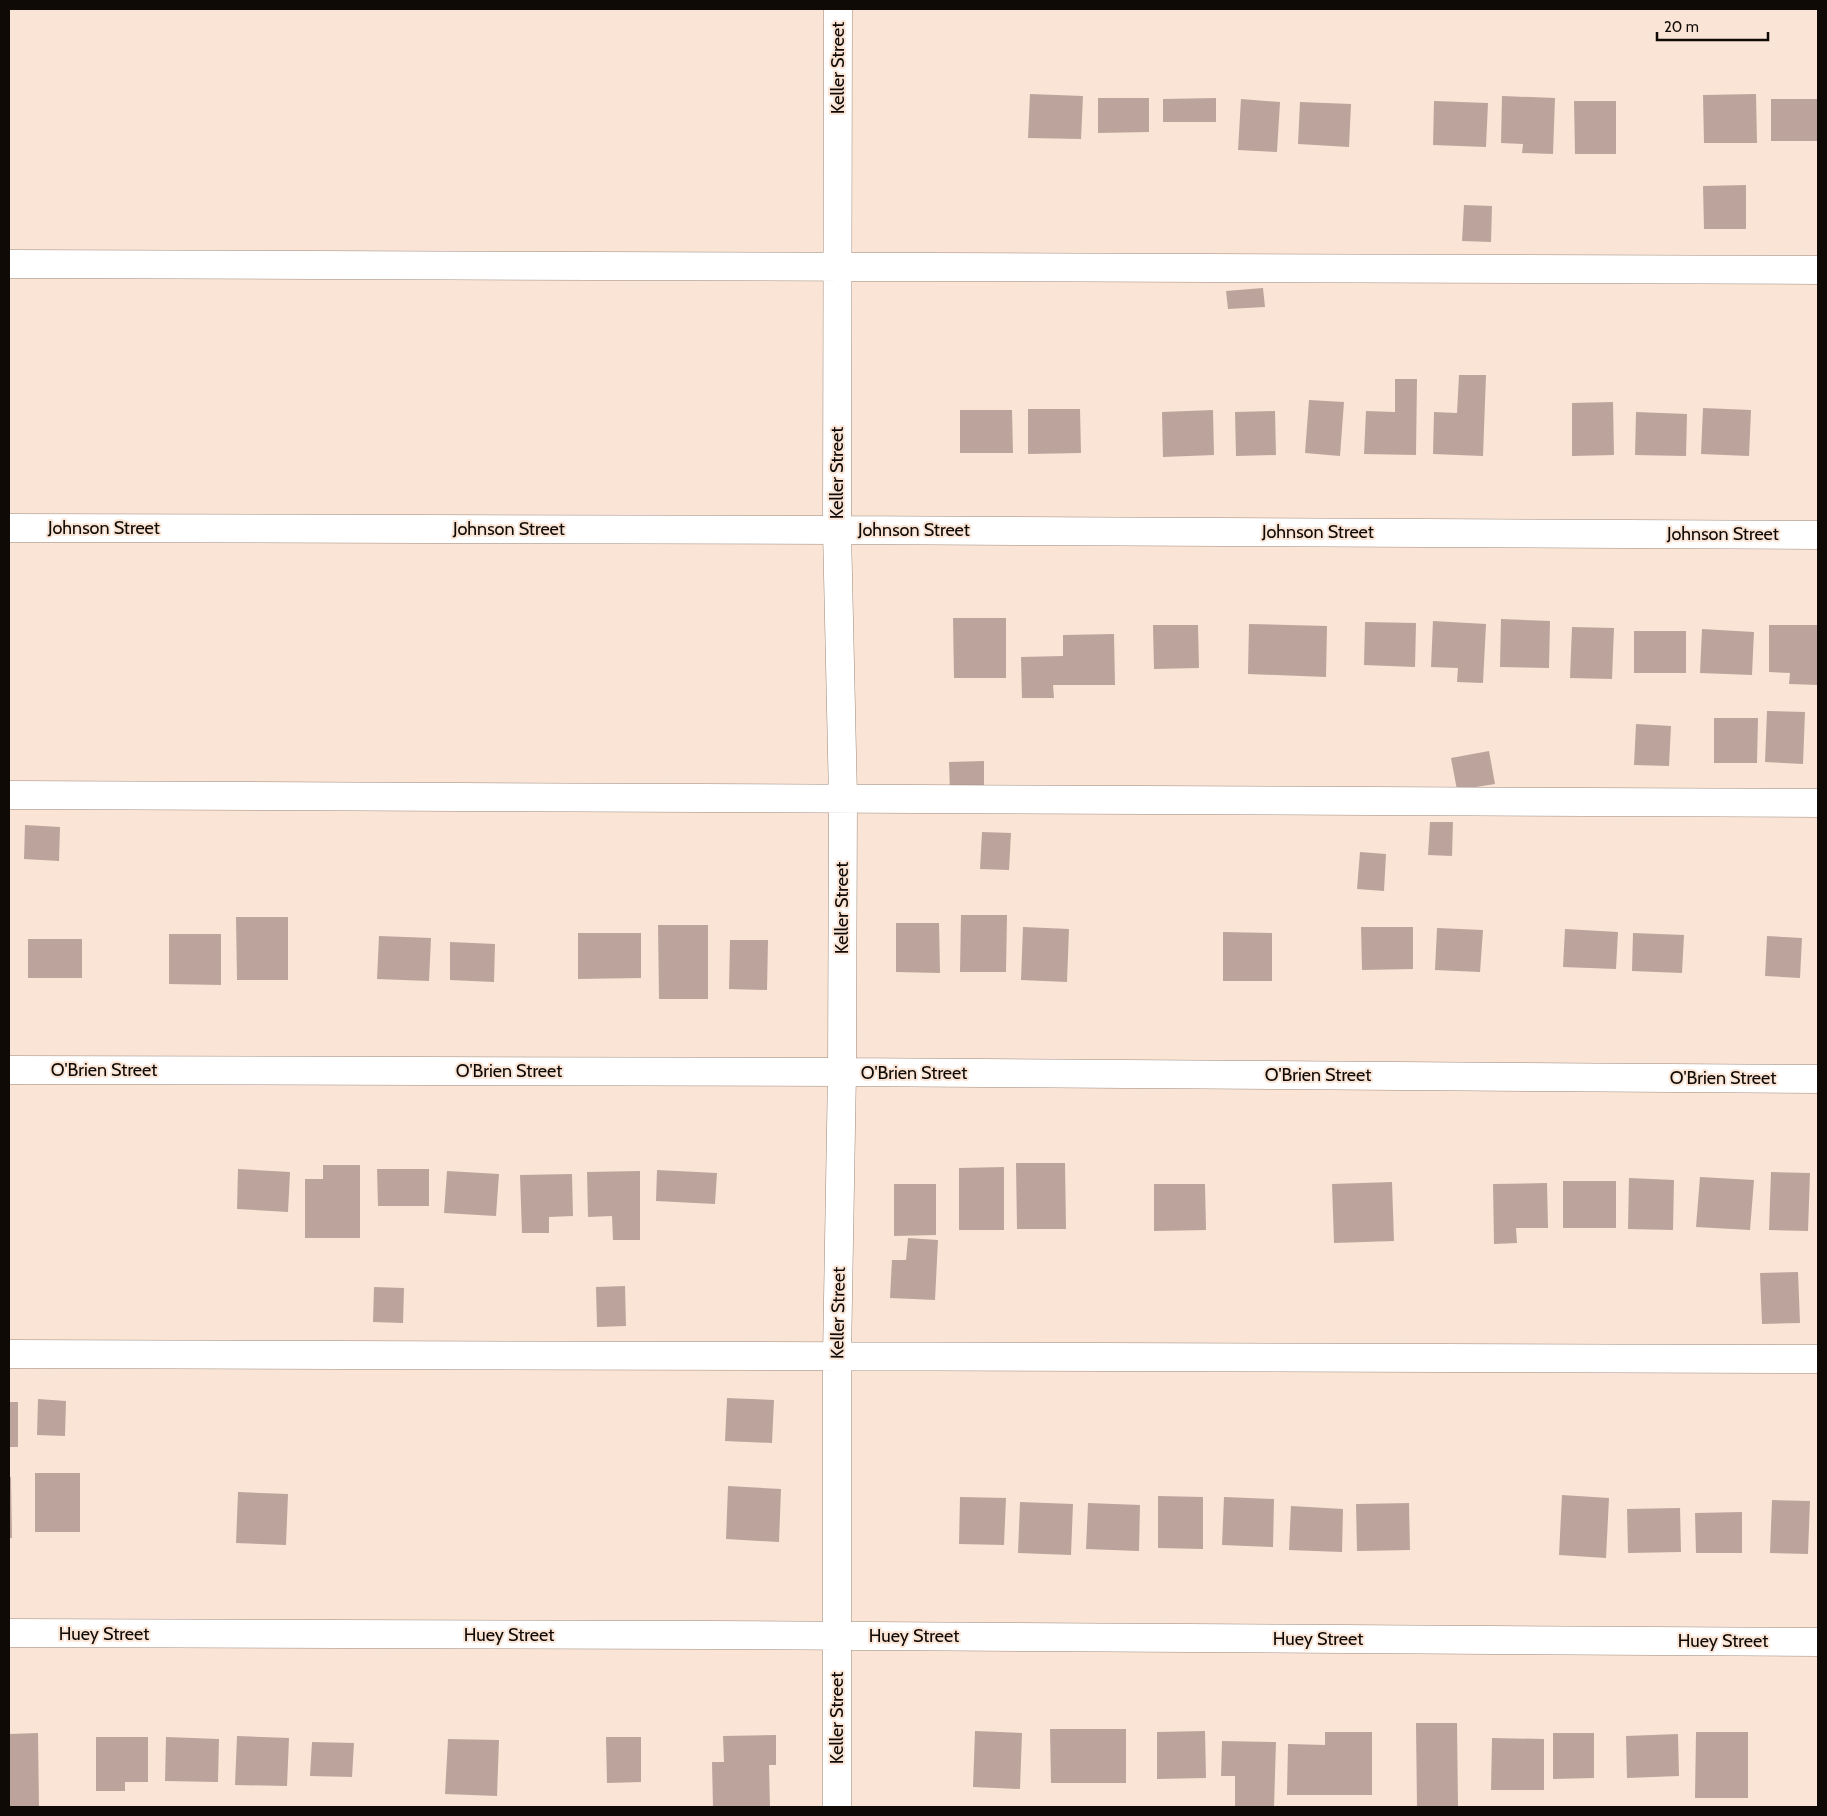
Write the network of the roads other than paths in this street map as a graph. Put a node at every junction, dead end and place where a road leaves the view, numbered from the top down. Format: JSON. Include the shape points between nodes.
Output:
{"nodes":[{"id":1,"x":838,"y":9,"type":"edge"},
{"id":2,"x":9,"y":264,"type":"edge"},
{"id":3,"x":838,"y":266,"type":"junction"},
{"id":4,"x":1818,"y":270,"type":"edge"},
{"id":5,"x":9,"y":528,"type":"edge"},
{"id":6,"x":837,"y":530,"type":"junction"},
{"id":7,"x":1818,"y":535,"type":"edge"},
{"id":8,"x":9,"y":795,"type":"edge"},
{"id":9,"x":843,"y":798,"type":"junction"},
{"id":10,"x":1818,"y":804,"type":"edge"},
{"id":11,"x":9,"y":1070,"type":"edge"},
{"id":12,"x":842,"y":1072,"type":"junction"},
{"id":13,"x":1818,"y":1079,"type":"edge"},
{"id":14,"x":9,"y":1354,"type":"edge"},
{"id":15,"x":837,"y":1356,"type":"junction"},
{"id":16,"x":1818,"y":1360,"type":"edge"},
{"id":17,"x":9,"y":1634,"type":"edge"},
{"id":18,"x":836,"y":1636,"type":"junction"},
{"id":19,"x":1818,"y":1642,"type":"edge"},
{"id":20,"x":837,"y":1807,"type":"edge"}],
"edges":[{"from":1,"to":3,"type":"street","name":"Keller Street"},
{"from":2,"to":3,"type":"street"},
{"from":3,"to":4,"type":"street"},
{"from":3,"to":6,"type":"street","name":"Keller Street"},
{"from":5,"to":6,"type":"street","name":"Johnson Street"},
{"from":6,"to":7,"type":"street","name":"Johnson Street"},
{"from":6,"to":9,"type":"street","name":"Keller Street"},
{"from":8,"to":9,"type":"street"},
{"from":9,"to":10,"type":"street"},
{"from":9,"to":12,"type":"street","name":"Keller Street"},
{"from":11,"to":12,"type":"street","name":"O'Brien Street"},
{"from":12,"to":13,"type":"street","name":"O'Brien Street"},
{"from":12,"to":15,"type":"street","name":"Keller Street"},
{"from":14,"to":15,"type":"street"},
{"from":15,"to":16,"type":"street"},
{"from":15,"to":18,"type":"street","name":"Keller Street"},
{"from":17,"to":18,"type":"street","name":"Huey Street"},
{"from":18,"to":19,"type":"street","name":"Huey Street"},
{"from":18,"to":20,"type":"street","name":"Keller Street"}]}
